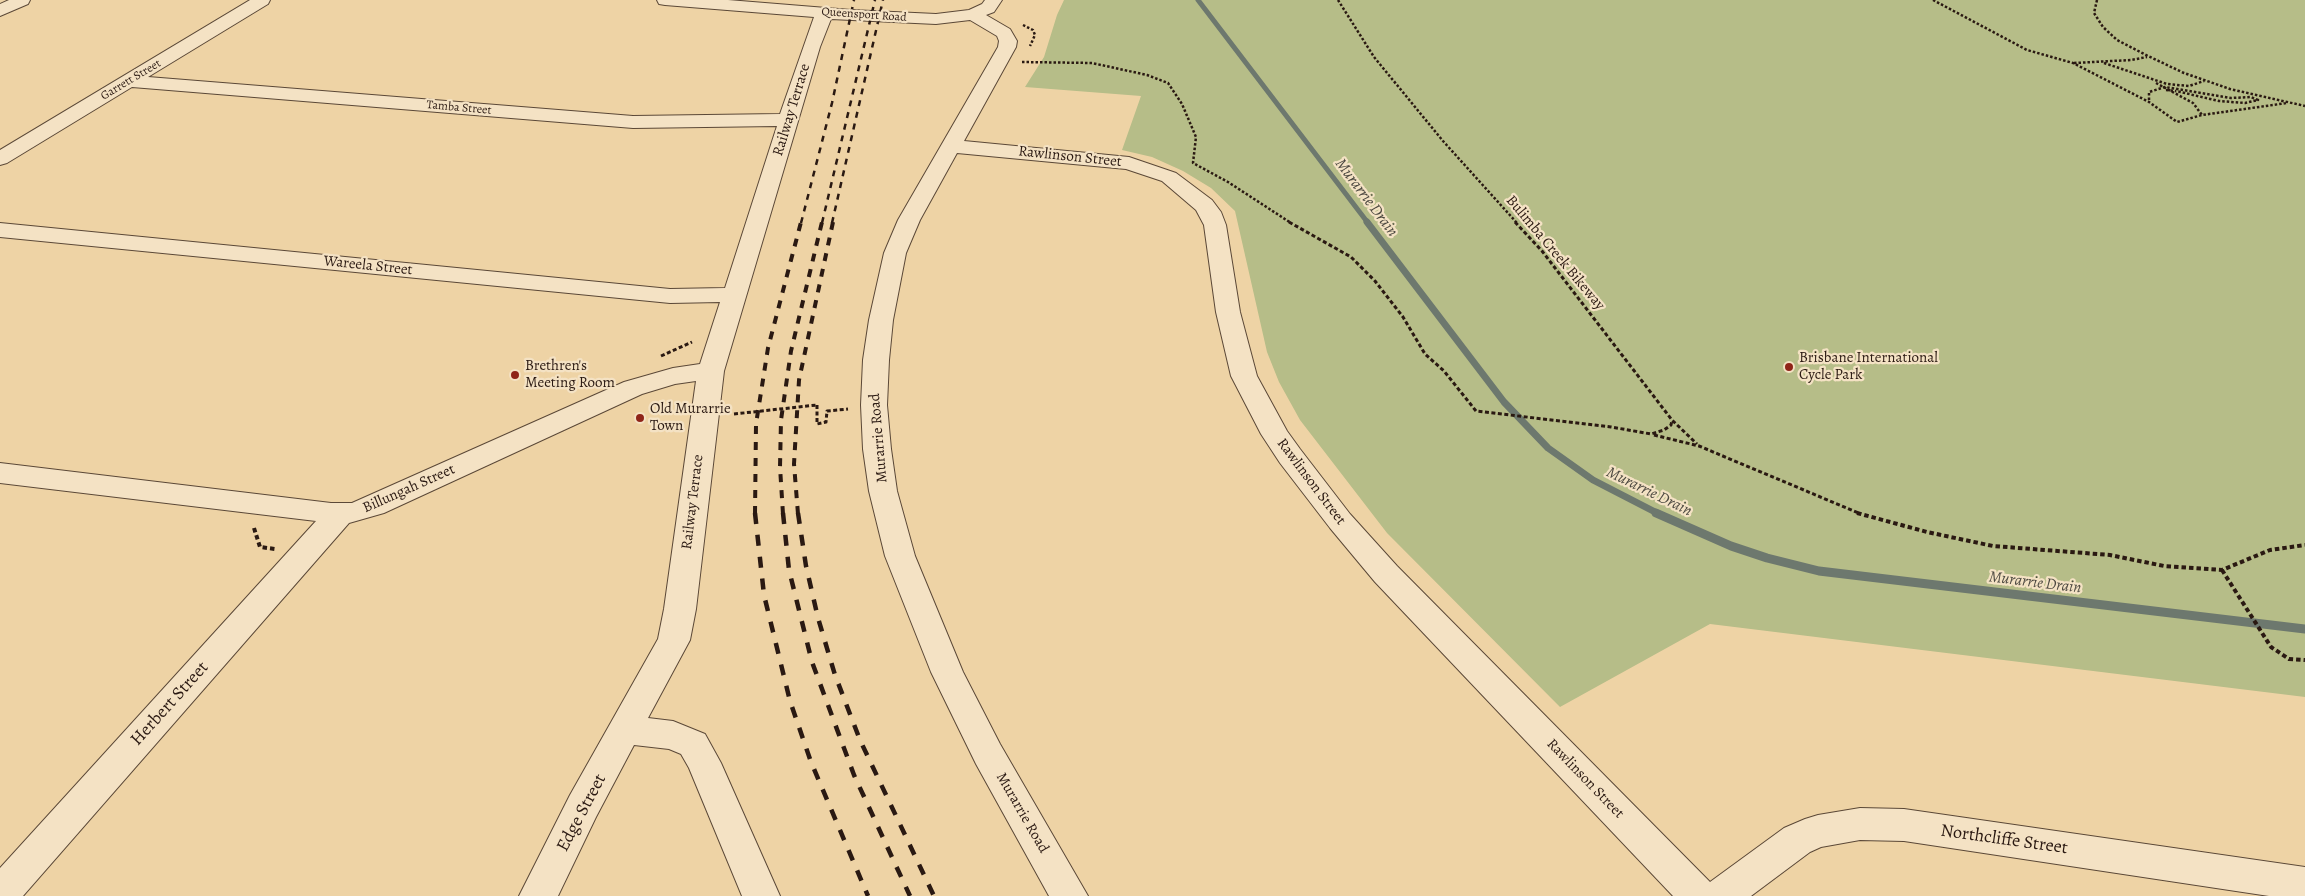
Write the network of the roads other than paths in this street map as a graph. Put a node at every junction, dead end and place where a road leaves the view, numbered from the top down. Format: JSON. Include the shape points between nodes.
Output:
{"nodes":[{"id":1,"x":22,"y":0,"type":"edge"},
{"id":2,"x":262,"y":0,"type":"edge"},
{"id":3,"x":665,"y":0,"type":"edge"},
{"id":4,"x":984,"y":7,"type":"edge"},
{"id":5,"x":0,"y":11,"type":"edge"},
{"id":6,"x":824,"y":13,"type":"junction"},
{"id":7,"x":130,"y":81,"type":"junction"},
{"id":8,"x":789,"y":120,"type":"junction"},
{"id":9,"x":953,"y":146,"type":"junction"},
{"id":10,"x":0,"y":159,"type":"edge"},
{"id":11,"x":0,"y":230,"type":"edge"},
{"id":12,"x":736,"y":295,"type":"junction"},
{"id":13,"x":711,"y":371,"type":"junction"},
{"id":14,"x":0,"y":473,"type":"edge"},
{"id":15,"x":340,"y":514,"type":"junction"},
{"id":16,"x":626,"y":730,"type":"junction"},
{"id":17,"x":2305,"y":884,"type":"edge"},
{"id":18,"x":0,"y":895,"type":"edge"},
{"id":19,"x":538,"y":896,"type":"edge"},
{"id":20,"x":762,"y":896,"type":"edge"},
{"id":21,"x":1069,"y":896,"type":"edge"},
{"id":22,"x":1698,"y":896,"type":"edge"},
{"id":23,"x":1721,"y":896,"type":"edge"}],
"edges":[{"from":1,"to":5,"type":"street"},
{"from":2,"to":7,"type":"street","name":"Garrett Street"},
{"from":3,"to":6,"type":"street","name":"Queensport Road"},
{"from":4,"to":6,"type":"street","name":"Queensport Road","via":[[936,19]]},
{"from":4,"to":9,"type":"street","name":"Murarrie Road","via":[[1008,44]]},
{"from":6,"to":8,"type":"street","name":"Railway Terrace"},
{"from":7,"to":8,"type":"street","name":"Tamba Street","via":[[633,122]]},
{"from":7,"to":10,"type":"street","name":"Garrett Street"},
{"from":8,"to":12,"type":"street","name":"Railway Terrace"},
{"from":9,"to":21,"type":"street","name":"Murarrie Road","via":[[910,220],[890,270],[876,360],[874,405],[884,491],[900,556],[947,672],[988,754]]},
{"from":9,"to":22,"type":"street","name":"Rawlinson Street","via":[[1129,163],[1169,177],[1204,205],[1214,225],[1228,312],[1244,376],[1274,434],[1340,522],[1386,574]]},
{"from":11,"to":12,"type":"street","name":"Wareela Street","via":[[670,296]]},
{"from":12,"to":13,"type":"street","name":"Railway Terrace"},
{"from":13,"to":15,"type":"street","name":"Billungah Street","via":[[673,376],[633,388],[374,506]]},
{"from":13,"to":16,"type":"street","name":"Railway Terrace","via":[[678,625],[668,653]]},
{"from":14,"to":15,"type":"street","name":"Billungah Street"},
{"from":15,"to":18,"type":"street","name":"Herbert Street"},
{"from":16,"to":19,"type":"street","name":"Edge Street"},
{"from":16,"to":20,"type":"street","via":[[672,735],[693,744]]},
{"from":17,"to":23,"type":"street","name":"Northcliffe Street","via":[[1904,825],[1860,824],[1818,831],[1797,840]]}]}
